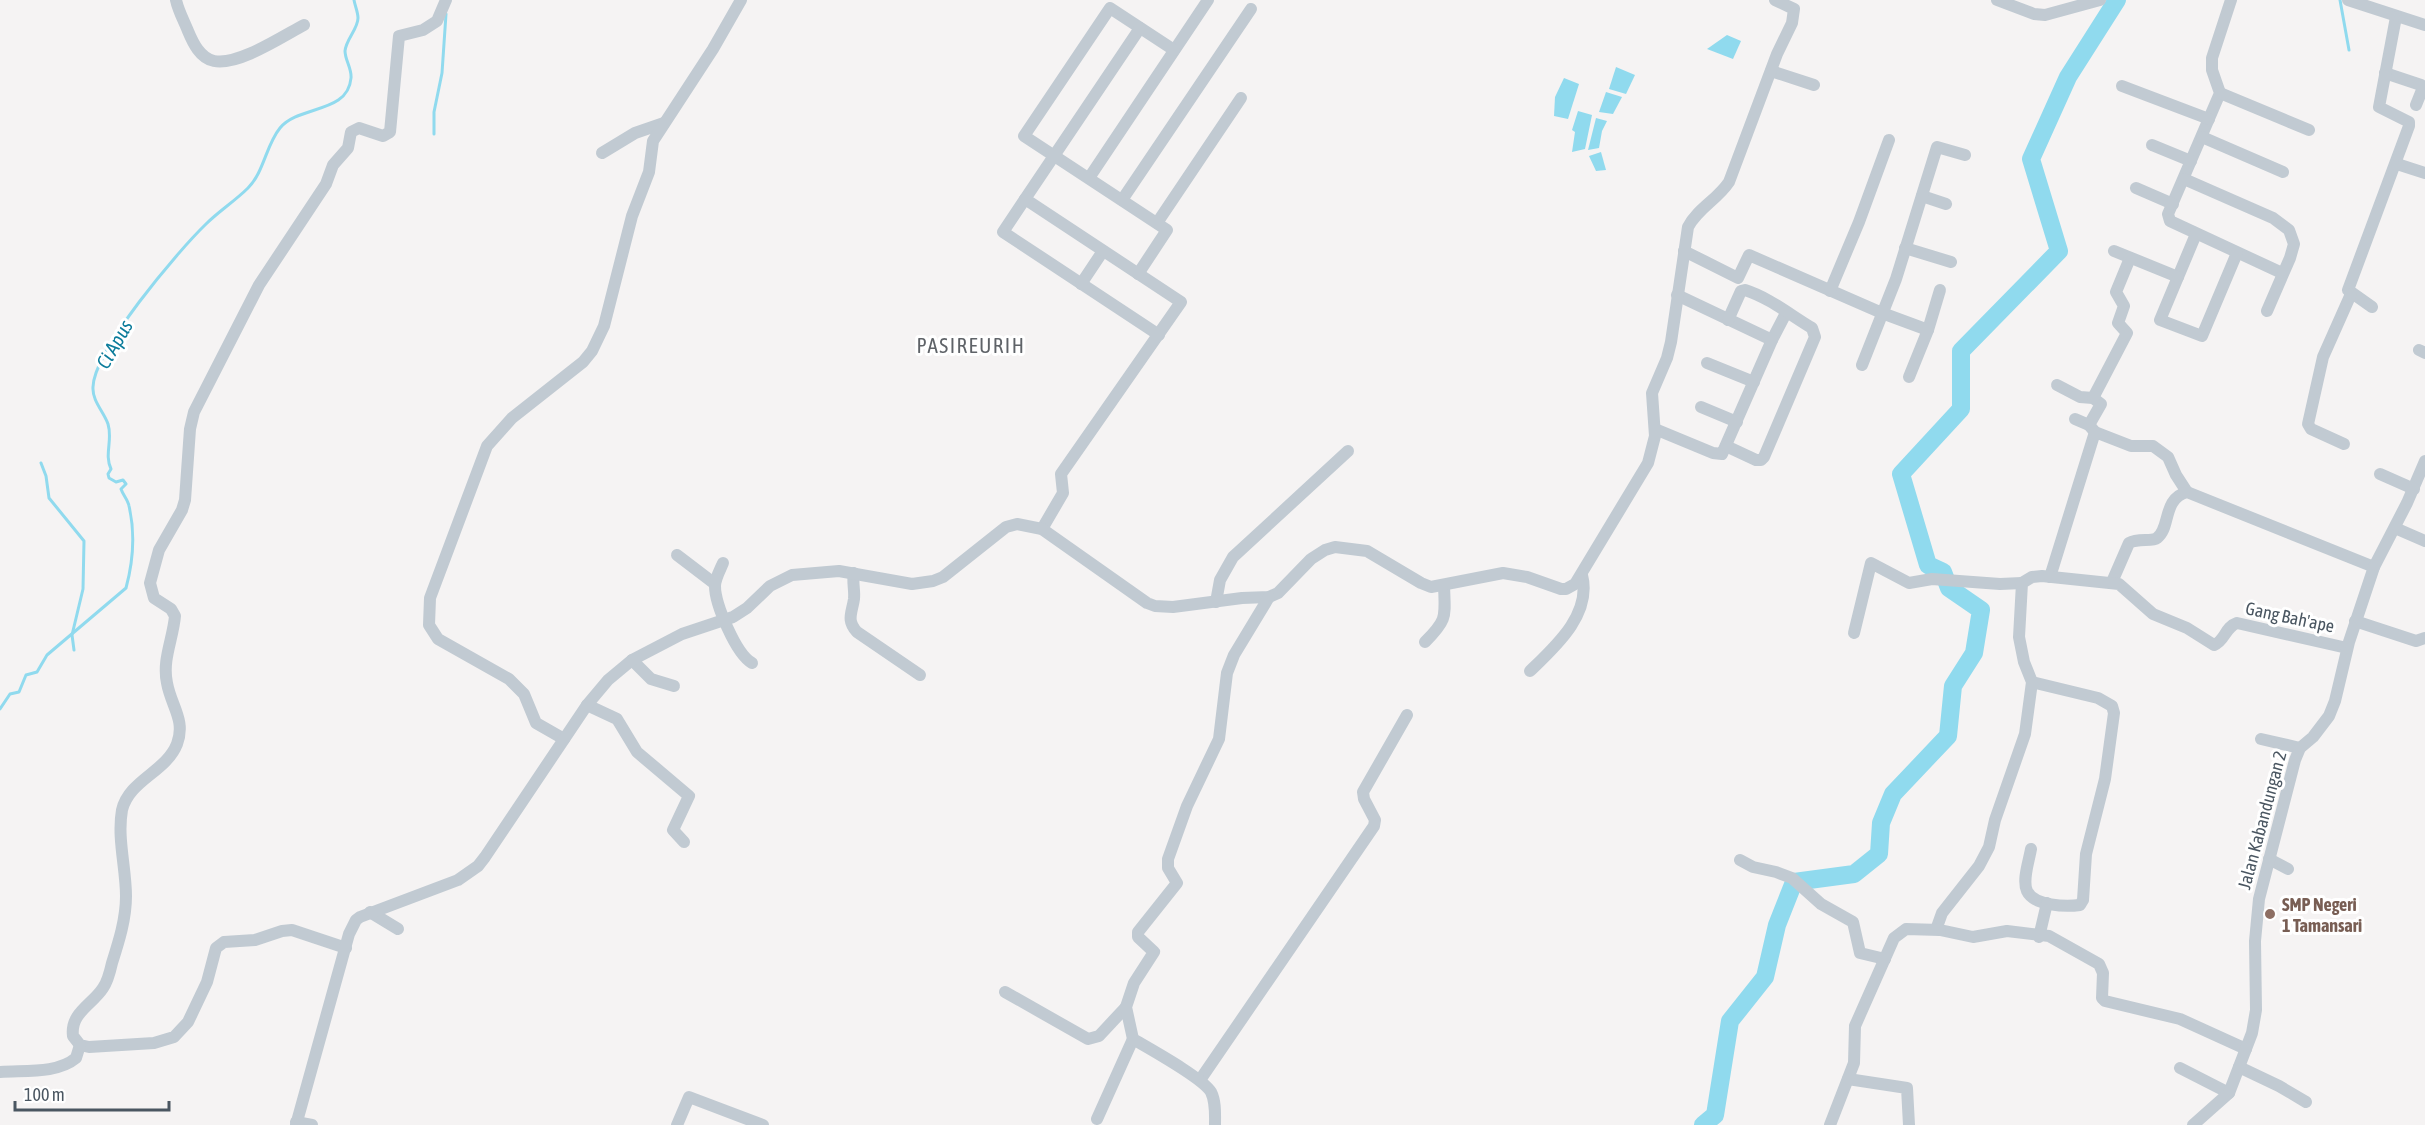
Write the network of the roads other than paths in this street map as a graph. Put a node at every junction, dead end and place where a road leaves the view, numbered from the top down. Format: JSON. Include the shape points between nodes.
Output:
{"nodes":[{"id":1,"x":176,"y":0,"type":"edge"},
{"id":2,"x":446,"y":0,"type":"edge"},
{"id":3,"x":741,"y":0,"type":"edge"},
{"id":4,"x":1208,"y":0,"type":"edge"},
{"id":5,"x":1775,"y":0,"type":"edge"},
{"id":6,"x":1997,"y":0,"type":"edge"},
{"id":7,"x":2100,"y":0,"type":"edge"},
{"id":8,"x":2231,"y":0,"type":"edge"},
{"id":9,"x":2348,"y":0,"type":"edge"},
{"id":10,"x":1792,"y":3,"type":"edge"},
{"id":11,"x":1251,"y":9,"type":"dead end"},
{"id":12,"x":2396,"y":17,"type":"junction"},
{"id":13,"x":304,"y":25,"type":"dead end"},
{"id":14,"x":2425,"y":25,"type":"edge"},
{"id":15,"x":1140,"y":28,"type":"junction"},
{"id":16,"x":1174,"y":50,"type":"junction"},
{"id":17,"x":1771,"y":71,"type":"junction"},
{"id":18,"x":2385,"y":73,"type":"junction"},
{"id":19,"x":1814,"y":85,"type":"dead end"},
{"id":20,"x":2122,"y":86,"type":"dead end"},
{"id":21,"x":2220,"y":93,"type":"junction"},
{"id":22,"x":1241,"y":98,"type":"dead end"},
{"id":23,"x":2416,"y":105,"type":"dead end"},
{"id":24,"x":2209,"y":119,"type":"junction"},
{"id":25,"x":664,"y":123,"type":"junction"},
{"id":26,"x":2309,"y":130,"type":"dead end"},
{"id":27,"x":2202,"y":137,"type":"junction"},
{"id":28,"x":1889,"y":140,"type":"dead end"},
{"id":29,"x":2152,"y":145,"type":"dead end"},
{"id":30,"x":602,"y":153,"type":"dead end"},
{"id":31,"x":1054,"y":155,"type":"junction"},
{"id":32,"x":1965,"y":155,"type":"dead end"},
{"id":33,"x":2192,"y":162,"type":"junction"},
{"id":34,"x":2397,"y":164,"type":"junction"},
{"id":35,"x":2283,"y":172,"type":"dead end"},
{"id":36,"x":2425,"y":173,"type":"edge"},
{"id":37,"x":1089,"y":178,"type":"junction"},
{"id":38,"x":2184,"y":179,"type":"junction"},
{"id":39,"x":2136,"y":188,"type":"dead end"},
{"id":40,"x":1922,"y":196,"type":"junction"},
{"id":41,"x":1025,"y":200,"type":"junction"},
{"id":42,"x":1122,"y":200,"type":"junction"},
{"id":43,"x":1946,"y":204,"type":"dead end"},
{"id":44,"x":2173,"y":204,"type":"junction"},
{"id":45,"x":1157,"y":223,"type":"junction"},
{"id":46,"x":2196,"y":234,"type":"junction"},
{"id":47,"x":1905,"y":248,"type":"junction"},
{"id":48,"x":1103,"y":251,"type":"junction"},
{"id":49,"x":1684,"y":251,"type":"junction"},
{"id":50,"x":2114,"y":251,"type":"dead end"},
{"id":51,"x":2237,"y":253,"type":"junction"},
{"id":52,"x":2130,"y":258,"type":"junction"},
{"id":53,"x":1950,"y":262,"type":"dead end"},
{"id":54,"x":2282,"y":273,"type":"junction"},
{"id":55,"x":1138,"y":274,"type":"junction"},
{"id":56,"x":2178,"y":277,"type":"junction"},
{"id":57,"x":1081,"y":284,"type":"junction"},
{"id":58,"x":1940,"y":290,"type":"dead end"},
{"id":59,"x":1830,"y":291,"type":"junction"},
{"id":60,"x":2352,"y":294,"type":"junction"},
{"id":61,"x":1677,"y":296,"type":"junction"},
{"id":62,"x":2372,"y":307,"type":"dead end"},
{"id":63,"x":2267,"y":311,"type":"dead end"},
{"id":64,"x":1786,"y":313,"type":"junction"},
{"id":65,"x":1882,"y":313,"type":"junction"},
{"id":66,"x":1728,"y":320,"type":"junction"},
{"id":67,"x":1928,"y":330,"type":"junction"},
{"id":68,"x":1159,"y":335,"type":"junction"},
{"id":69,"x":1772,"y":340,"type":"junction"},
{"id":70,"x":1707,"y":363,"type":"dead end"},
{"id":71,"x":1862,"y":365,"type":"dead end"},
{"id":72,"x":1909,"y":377,"type":"dead end"},
{"id":73,"x":1754,"y":382,"type":"junction"},
{"id":74,"x":2057,"y":385,"type":"dead end"},
{"id":75,"x":2093,"y":398,"type":"junction"},
{"id":76,"x":1701,"y":407,"type":"dead end"},
{"id":77,"x":2075,"y":419,"type":"dead end"},
{"id":78,"x":1737,"y":422,"type":"junction"},
{"id":79,"x":1654,"y":429,"type":"junction"},
{"id":80,"x":2092,"y":429,"type":"junction"},
{"id":81,"x":2344,"y":444,"type":"dead end"},
{"id":82,"x":1726,"y":446,"type":"junction"},
{"id":83,"x":1348,"y":451,"type":"dead end"},
{"id":84,"x":2425,"y":461,"type":"edge"},
{"id":85,"x":2380,"y":474,"type":"dead end"},
{"id":86,"x":2414,"y":489,"type":"junction"},
{"id":87,"x":2187,"y":492,"type":"junction"},
{"id":88,"x":2395,"y":528,"type":"junction"},
{"id":89,"x":1042,"y":530,"type":"junction"},
{"id":90,"x":2425,"y":541,"type":"edge"},
{"id":91,"x":677,"y":555,"type":"dead end"},
{"id":92,"x":723,"y":563,"type":"dead end"},
{"id":93,"x":2374,"y":567,"type":"junction"},
{"id":94,"x":854,"y":573,"type":"junction"},
{"id":95,"x":1582,"y":575,"type":"junction"},
{"id":96,"x":2050,"y":577,"type":"junction"},
{"id":97,"x":2112,"y":582,"type":"junction"},
{"id":98,"x":2022,"y":583,"type":"junction"},
{"id":99,"x":714,"y":584,"type":"junction"},
{"id":100,"x":1444,"y":585,"type":"junction"},
{"id":101,"x":1269,"y":597,"type":"junction"},
{"id":102,"x":1215,"y":602,"type":"junction"},
{"id":103,"x":724,"y":620,"type":"junction"},
{"id":104,"x":2355,"y":621,"type":"junction"},
{"id":105,"x":1854,"y":633,"type":"dead end"},
{"id":106,"x":2425,"y":638,"type":"edge"},
{"id":107,"x":1425,"y":642,"type":"dead end"},
{"id":108,"x":2347,"y":648,"type":"junction"},
{"id":109,"x":632,"y":660,"type":"junction"},
{"id":110,"x":752,"y":663,"type":"dead end"},
{"id":111,"x":1530,"y":671,"type":"dead end"},
{"id":112,"x":920,"y":675,"type":"dead end"},
{"id":113,"x":2032,"y":682,"type":"junction"},
{"id":114,"x":674,"y":686,"type":"dead end"},
{"id":115,"x":587,"y":705,"type":"junction"},
{"id":116,"x":1407,"y":715,"type":"dead end"},
{"id":117,"x":564,"y":739,"type":"junction"},
{"id":118,"x":2261,"y":739,"type":"dead end"},
{"id":119,"x":2300,"y":748,"type":"junction"},
{"id":120,"x":684,"y":842,"type":"dead end"},
{"id":121,"x":2031,"y":849,"type":"dead end"},
{"id":122,"x":2269,"y":859,"type":"junction"},
{"id":123,"x":1740,"y":860,"type":"dead end"},
{"id":124,"x":2288,"y":869,"type":"dead end"},
{"id":125,"x":2048,"y":903,"type":"junction"},
{"id":126,"x":370,"y":912,"type":"junction"},
{"id":127,"x":398,"y":929,"type":"dead end"},
{"id":128,"x":1940,"y":930,"type":"junction"},
{"id":129,"x":2039,"y":937,"type":"junction"},
{"id":130,"x":346,"y":948,"type":"junction"},
{"id":131,"x":1885,"y":959,"type":"junction"},
{"id":132,"x":1005,"y":992,"type":"dead end"},
{"id":133,"x":1126,"y":1007,"type":"junction"},
{"id":134,"x":1133,"y":1039,"type":"junction"},
{"id":135,"x":80,"y":1045,"type":"junction"},
{"id":136,"x":2246,"y":1049,"type":"junction"},
{"id":137,"x":2239,"y":1067,"type":"junction"},
{"id":138,"x":2180,"y":1068,"type":"dead end"},
{"id":139,"x":0,"y":1072,"type":"edge"},
{"id":140,"x":1848,"y":1079,"type":"junction"},
{"id":141,"x":1200,"y":1080,"type":"junction"},
{"id":142,"x":2229,"y":1093,"type":"junction"},
{"id":143,"x":2306,"y":1102,"type":"dead end"},
{"id":144,"x":1097,"y":1119,"type":"dead end"},
{"id":145,"x":296,"y":1124,"type":"edge"},
{"id":146,"x":312,"y":1125,"type":"edge"},
{"id":147,"x":677,"y":1125,"type":"edge"},
{"id":148,"x":763,"y":1125,"type":"edge"},
{"id":149,"x":1215,"y":1125,"type":"edge"},
{"id":150,"x":1830,"y":1125,"type":"edge"},
{"id":151,"x":1909,"y":1125,"type":"edge"},
{"id":152,"x":2193,"y":1125,"type":"edge"}],
"edges":[{"from":1,"to":13,"type":"street","via":[[193,43],[212,61],[226,62]]},
{"from":2,"to":135,"type":"street","via":[[437,21],[423,30],[399,36],[390,132],[383,136],[359,128],[351,132],[345,153],[333,165],[326,184],[255,292],[194,412],[184,506],[159,550],[150,584],[154,598],[175,616],[166,675],[180,731],[170,756],[134,789],[124,804],[123,926],[106,982],[74,1022],[73,1036]]},
{"from":3,"to":25,"type":"street"},
{"from":4,"to":16,"type":"street"},
{"from":5,"to":10,"type":"street"},
{"from":6,"to":7,"type":"street","via":[[2045,15]]},
{"from":8,"to":21,"type":"street","via":[[2212,58]]},
{"from":9,"to":12,"type":"street"},
{"from":10,"to":17,"type":"street","via":[[1795,15]]},
{"from":11,"to":42,"type":"street"},
{"from":12,"to":14,"type":"street"},
{"from":12,"to":18,"type":"street"},
{"from":15,"to":16,"type":"street"},
{"from":15,"to":31,"type":"street"},
{"from":15,"to":31,"type":"street","via":[[1110,8],[1103,18],[1024,136]]},
{"from":16,"to":37,"type":"street"},
{"from":17,"to":19,"type":"street"},
{"from":17,"to":49,"type":"street","via":[[1729,182],[1693,217]]},
{"from":18,"to":23,"type":"street","via":[[2423,87]]},
{"from":18,"to":34,"type":"street","via":[[2379,107],[2410,123]]},
{"from":20,"to":24,"type":"street"},
{"from":21,"to":24,"type":"street"},
{"from":21,"to":26,"type":"street"},
{"from":22,"to":45,"type":"street"},
{"from":24,"to":27,"type":"street"},
{"from":25,"to":30,"type":"street","via":[[635,133]]},
{"from":25,"to":117,"type":"street","via":[[651,150],[649,172],[632,216],[598,340],[583,362],[512,418],[487,446],[428,609],[429,625],[438,639],[509,679],[524,694],[536,723]]},
{"from":27,"to":33,"type":"street"},
{"from":27,"to":35,"type":"street"},
{"from":28,"to":59,"type":"street"},
{"from":29,"to":33,"type":"street"},
{"from":31,"to":37,"type":"street"},
{"from":31,"to":41,"type":"street"},
{"from":32,"to":40,"type":"street","via":[[1937,147]]},
{"from":33,"to":38,"type":"street"},
{"from":34,"to":36,"type":"street"},
{"from":34,"to":60,"type":"street","via":[[2349,288]]},
{"from":37,"to":42,"type":"street"},
{"from":38,"to":44,"type":"street"},
{"from":38,"to":54,"type":"street","via":[[2284,225],[2294,244]]},
{"from":39,"to":44,"type":"street"},
{"from":40,"to":43,"type":"street"},
{"from":40,"to":47,"type":"street"},
{"from":41,"to":48,"type":"street"},
{"from":41,"to":57,"type":"street","via":[[1003,232]]},
{"from":42,"to":45,"type":"street"},
{"from":44,"to":46,"type":"street","via":[[2168,214],[2170,221]]},
{"from":45,"to":55,"type":"street","via":[[1167,230]]},
{"from":46,"to":51,"type":"street"},
{"from":46,"to":56,"type":"street"},
{"from":47,"to":53,"type":"street"},
{"from":47,"to":65,"type":"street"},
{"from":48,"to":55,"type":"street"},
{"from":48,"to":57,"type":"street"},
{"from":49,"to":59,"type":"street","via":[[1738,278],[1749,255]]},
{"from":49,"to":61,"type":"street"},
{"from":50,"to":52,"type":"street"},
{"from":51,"to":54,"type":"street"},
{"from":51,"to":56,"type":"street","via":[[2202,336],[2160,320]]},
{"from":52,"to":56,"type":"street"},
{"from":52,"to":75,"type":"street","via":[[2116,292],[2124,306],[2118,323],[2127,333]]},
{"from":54,"to":63,"type":"street"},
{"from":55,"to":68,"type":"street","via":[[1181,302]]},
{"from":57,"to":68,"type":"street"},
{"from":58,"to":67,"type":"street"},
{"from":59,"to":65,"type":"street"},
{"from":60,"to":62,"type":"street"},
{"from":60,"to":81,"type":"street","via":[[2323,357],[2308,424]]},
{"from":61,"to":66,"type":"street"},
{"from":61,"to":79,"type":"street","via":[[1667,358],[1652,393]]},
{"from":64,"to":66,"type":"street","via":[[1773,302],[1745,290]]},
{"from":64,"to":69,"type":"street"},
{"from":64,"to":82,"type":"street","via":[[1812,328],[1815,337],[1773,439],[1761,460]]},
{"from":65,"to":67,"type":"street"},
{"from":65,"to":71,"type":"street"},
{"from":66,"to":69,"type":"street"},
{"from":67,"to":72,"type":"street"},
{"from":68,"to":89,"type":"street","via":[[1061,474],[1063,493]]},
{"from":69,"to":73,"type":"street"},
{"from":70,"to":73,"type":"street"},
{"from":73,"to":78,"type":"street"},
{"from":74,"to":75,"type":"street","via":[[2080,397]]},
{"from":75,"to":80,"type":"street","via":[[2101,404]]},
{"from":76,"to":78,"type":"street"},
{"from":77,"to":80,"type":"street"},
{"from":78,"to":82,"type":"street"},
{"from":79,"to":82,"type":"street","via":[[1720,455]]},
{"from":79,"to":95,"type":"street","via":[[1652,452],[1642,476]]},
{"from":80,"to":87,"type":"street","via":[[2131,446],[2154,446],[2168,457]]},
{"from":80,"to":96,"type":"street"},
{"from":83,"to":102,"type":"street","via":[[1238,552],[1225,570]]},
{"from":84,"to":86,"type":"street","name":"Jalan Kabandungan 2"},
{"from":85,"to":86,"type":"street"},
{"from":86,"to":88,"type":"street","name":"Jalan Kabandungan 2"},
{"from":87,"to":93,"type":"street"},
{"from":87,"to":97,"type":"street","via":[[2177,496],[2159,537],[2129,543]]},
{"from":88,"to":90,"type":"street"},
{"from":88,"to":93,"type":"street","name":"Jalan Kabandungan 2"},
{"from":89,"to":94,"type":"street","via":[[1022,524],[1006,527],[933,581],[912,584]]},
{"from":89,"to":102,"type":"street","via":[[1146,603],[1173,608]]},
{"from":91,"to":99,"type":"street"},
{"from":92,"to":99,"type":"street"},
{"from":93,"to":104,"type":"street","name":"Jalan Kabandungan 2"},
{"from":94,"to":103,"type":"street","via":[[792,575]]},
{"from":94,"to":112,"type":"street","via":[[851,625]]},
{"from":95,"to":100,"type":"street","via":[[1566,589],[1503,573]]},
{"from":95,"to":111,"type":"street","via":[[1585,594],[1579,612],[1562,639]]},
{"from":96,"to":97,"type":"street"},
{"from":96,"to":98,"type":"street","via":[[2032,577]]},
{"from":97,"to":108,"type":"street","name":"Gang Bah'ape","via":[[2131,592],[2154,614],[2214,645],[2237,623]]},
{"from":98,"to":105,"type":"street","via":[[1940,579],[1909,583],[1871,562]]},
{"from":98,"to":113,"type":"street","via":[[2019,637]]},
{"from":99,"to":103,"type":"street"},
{"from":100,"to":101,"type":"street","via":[[1421,583],[1367,551],[1335,547],[1311,559],[1278,593]]},
{"from":100,"to":107,"type":"street","via":[[1443,623]]},
{"from":101,"to":102,"type":"street"},
{"from":101,"to":133,"type":"street","via":[[1227,673],[1219,739],[1186,806],[1168,859],[1168,868],[1177,883],[1138,932],[1138,937],[1154,952],[1134,983]]},
{"from":103,"to":109,"type":"street","via":[[682,634]]},
{"from":103,"to":110,"type":"street","via":[[739,653]]},
{"from":104,"to":106,"type":"street","via":[[2416,640]]},
{"from":104,"to":108,"type":"street","name":"Jalan Kabandungan 2"},
{"from":108,"to":119,"type":"street","name":"Jalan Kabandungan 2","via":[[2329,716]]},
{"from":109,"to":114,"type":"street","via":[[651,679]]},
{"from":109,"to":115,"type":"street"},
{"from":113,"to":125,"type":"street","via":[[2098,698],[2112,706],[2114,713],[2105,779],[2086,854],[2083,900],[2073,906]]},
{"from":113,"to":128,"type":"street","via":[[2025,734],[1989,847],[1980,866],[1942,913],[1937,927]]},
{"from":115,"to":117,"type":"street"},
{"from":115,"to":120,"type":"street","via":[[617,719],[638,752],[689,796],[673,830]]},
{"from":116,"to":141,"type":"street","via":[[1363,792],[1375,819],[1374,826]]},
{"from":117,"to":126,"type":"street","via":[[478,866],[458,880]]},
{"from":118,"to":119,"type":"street"},
{"from":119,"to":122,"type":"street","name":"Jalan Kabandungan 2"},
{"from":121,"to":125,"type":"street","via":[[2027,891],[2035,900]]},
{"from":122,"to":124,"type":"street"},
{"from":122,"to":136,"type":"street","name":"Jalan Kabandungan 2","via":[[2259,899],[2255,941],[2256,1010]]},
{"from":123,"to":131,"type":"street","via":[[1795,881],[1821,904],[1853,922],[1860,953]]},
{"from":125,"to":129,"type":"street"},
{"from":126,"to":127,"type":"street"},
{"from":126,"to":130,"type":"street","via":[[356,920]]},
{"from":128,"to":129,"type":"street","via":[[1973,937],[2007,931]]},
{"from":128,"to":131,"type":"street","via":[[1902,931],[1894,938]]},
{"from":129,"to":136,"type":"street","via":[[2049,936],[2099,964],[2105,1001],[2180,1019]]},
{"from":130,"to":135,"type":"street","via":[[292,930],[255,940],[224,942],[216,948],[207,982],[188,1022],[174,1037],[154,1043]]},
{"from":130,"to":145,"type":"street"},
{"from":131,"to":140,"type":"street","via":[[1855,1026],[1855,1059]]},
{"from":132,"to":133,"type":"street","via":[[1088,1038],[1099,1036]]},
{"from":133,"to":134,"type":"street"},
{"from":134,"to":141,"type":"street"},
{"from":134,"to":144,"type":"street"},
{"from":135,"to":139,"type":"street","via":[[76,1058],[64,1065]]},
{"from":136,"to":137,"type":"street","name":"Jalan Kabandungan 2"},
{"from":137,"to":142,"type":"street","name":"Jalan Kabandungan 2"},
{"from":137,"to":143,"type":"street"},
{"from":138,"to":142,"type":"street"},
{"from":140,"to":150,"type":"street"},
{"from":140,"to":151,"type":"street","via":[[1906,1088]]},
{"from":141,"to":149,"type":"street","via":[[1211,1092]]},
{"from":142,"to":152,"type":"street","name":"Jalan Kabandungan 2"},
{"from":145,"to":146,"type":"street"},
{"from":147,"to":148,"type":"street","via":[[689,1097]]}]}
